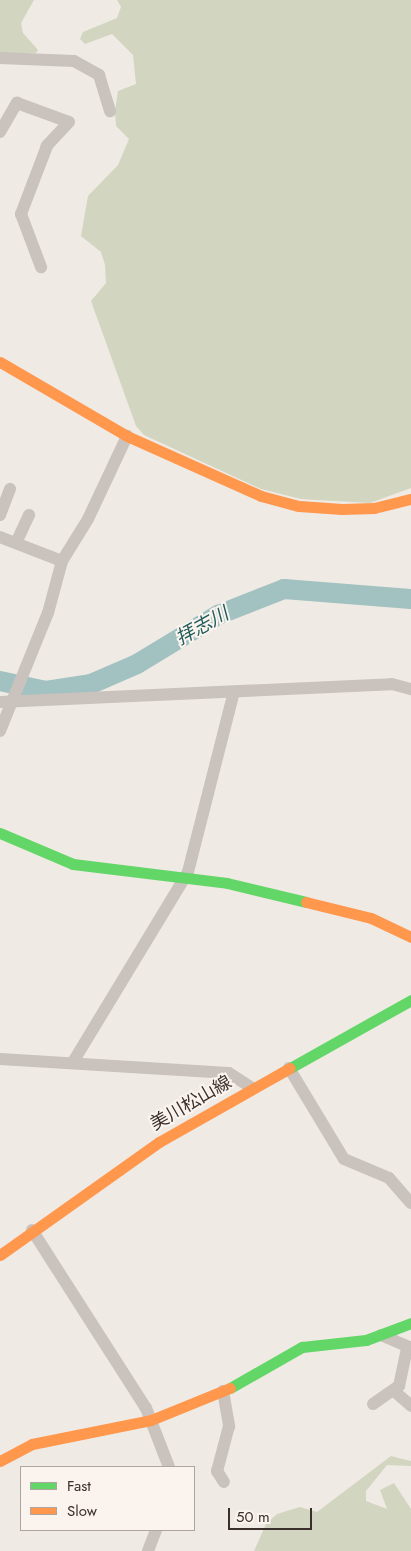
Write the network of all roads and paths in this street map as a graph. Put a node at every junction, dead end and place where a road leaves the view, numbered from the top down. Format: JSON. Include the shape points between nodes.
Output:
{"nodes":[{"id":1,"x":0,"y":58,"type":"edge"},
{"id":2,"x":110,"y":111,"type":"dead end"},
{"id":3,"x":0,"y":132,"type":"edge"},
{"id":4,"x":41,"y":267,"type":"dead end"},
{"id":5,"x":0,"y":362,"type":"edge"},
{"id":6,"x":127,"y":436,"type":"junction"},
{"id":7,"x":10,"y":489,"type":"dead end"},
{"id":8,"x":411,"y":499,"type":"edge"},
{"id":9,"x":0,"y":515,"type":"edge"},
{"id":10,"x":29,"y":515,"type":"dead end"},
{"id":11,"x":0,"y":537,"type":"edge"},
{"id":12,"x":16,"y":543,"type":"junction"},
{"id":13,"x":62,"y":561,"type":"junction"},
{"id":14,"x":411,"y":689,"type":"edge"},
{"id":15,"x":234,"y":692,"type":"junction"},
{"id":16,"x":9,"y":702,"type":"edge"},
{"id":17,"x":0,"y":731,"type":"edge"},
{"id":18,"x":0,"y":833,"type":"edge"},
{"id":19,"x":182,"y":880,"type":"junction"},
{"id":20,"x":411,"y":937,"type":"edge"},
{"id":21,"x":411,"y":1000,"type":"edge"},
{"id":22,"x":0,"y":1059,"type":"edge"},
{"id":23,"x":73,"y":1062,"type":"junction"},
{"id":24,"x":289,"y":1068,"type":"junction"},
{"id":25,"x":252,"y":1088,"type":"junction"},
{"id":26,"x":411,"y":1203,"type":"edge"},
{"id":27,"x":32,"y":1230,"type":"junction"},
{"id":28,"x":0,"y":1255,"type":"edge"},
{"id":29,"x":411,"y":1323,"type":"edge"},
{"id":30,"x":381,"y":1335,"type":"junction"},
{"id":31,"x":409,"y":1348,"type":"edge"},
{"id":32,"x":223,"y":1391,"type":"junction"},
{"id":33,"x":394,"y":1391,"type":"junction"},
{"id":34,"x":373,"y":1404,"type":"dead end"},
{"id":35,"x":411,"y":1406,"type":"edge"},
{"id":36,"x":151,"y":1420,"type":"junction"},
{"id":37,"x":0,"y":1461,"type":"edge"},
{"id":38,"x":169,"y":1466,"type":"edge"},
{"id":39,"x":224,"y":1482,"type":"dead end"},
{"id":40,"x":156,"y":1531,"type":"edge"},
{"id":41,"x":148,"y":1551,"type":"edge"}],
"edges":[{"from":1,"to":2,"type":"street","via":[[74,61],[99,75]]},
{"from":3,"to":4,"type":"street","via":[[17,103],[69,122],[47,146],[21,214]]},
{"from":5,"to":6,"type":"street"},
{"from":6,"to":8,"type":"street","via":[[232,485],[299,506],[374,508]]},
{"from":6,"to":13,"type":"street","via":[[88,519]]},
{"from":7,"to":9,"type":"street"},
{"from":10,"to":12,"type":"street"},
{"from":11,"to":12,"type":"street"},
{"from":12,"to":13,"type":"street"},
{"from":13,"to":16,"type":"street","via":[[28,666]]},
{"from":14,"to":15,"type":"street","via":[[392,684]]},
{"from":15,"to":16,"type":"street","via":[[96,695]]},
{"from":15,"to":19,"type":"street","via":[[188,872]]},
{"from":16,"to":17,"type":"street"},
{"from":18,"to":19,"type":"street","via":[[73,864]]},
{"from":19,"to":20,"type":"street","via":[[227,883],[372,918]]},
{"from":19,"to":23,"type":"street"},
{"from":21,"to":24,"type":"street","name":"美川松山線"},
{"from":22,"to":23,"type":"street"},
{"from":23,"to":25,"type":"street","via":[[229,1073]]},
{"from":24,"to":25,"type":"street","name":"美川松山線"},
{"from":24,"to":26,"type":"street","via":[[344,1159],[389,1178]]},
{"from":25,"to":27,"type":"street","name":"美川松山線","via":[[117,1168]]},
{"from":27,"to":28,"type":"street","name":"美川松山線"},
{"from":27,"to":36,"type":"street"},
{"from":29,"to":30,"type":"street"},
{"from":30,"to":31,"type":"street"},
{"from":30,"to":32,"type":"street","via":[[302,1347]]},
{"from":31,"to":33,"type":"street","via":[[403,1376]]},
{"from":32,"to":36,"type":"street"},
{"from":32,"to":39,"type":"street","via":[[229,1426],[217,1471]]},
{"from":33,"to":34,"type":"street"},
{"from":33,"to":35,"type":"street"},
{"from":36,"to":37,"type":"street","via":[[32,1444]]},
{"from":36,"to":38,"type":"street"},
{"from":40,"to":41,"type":"street"}]}
